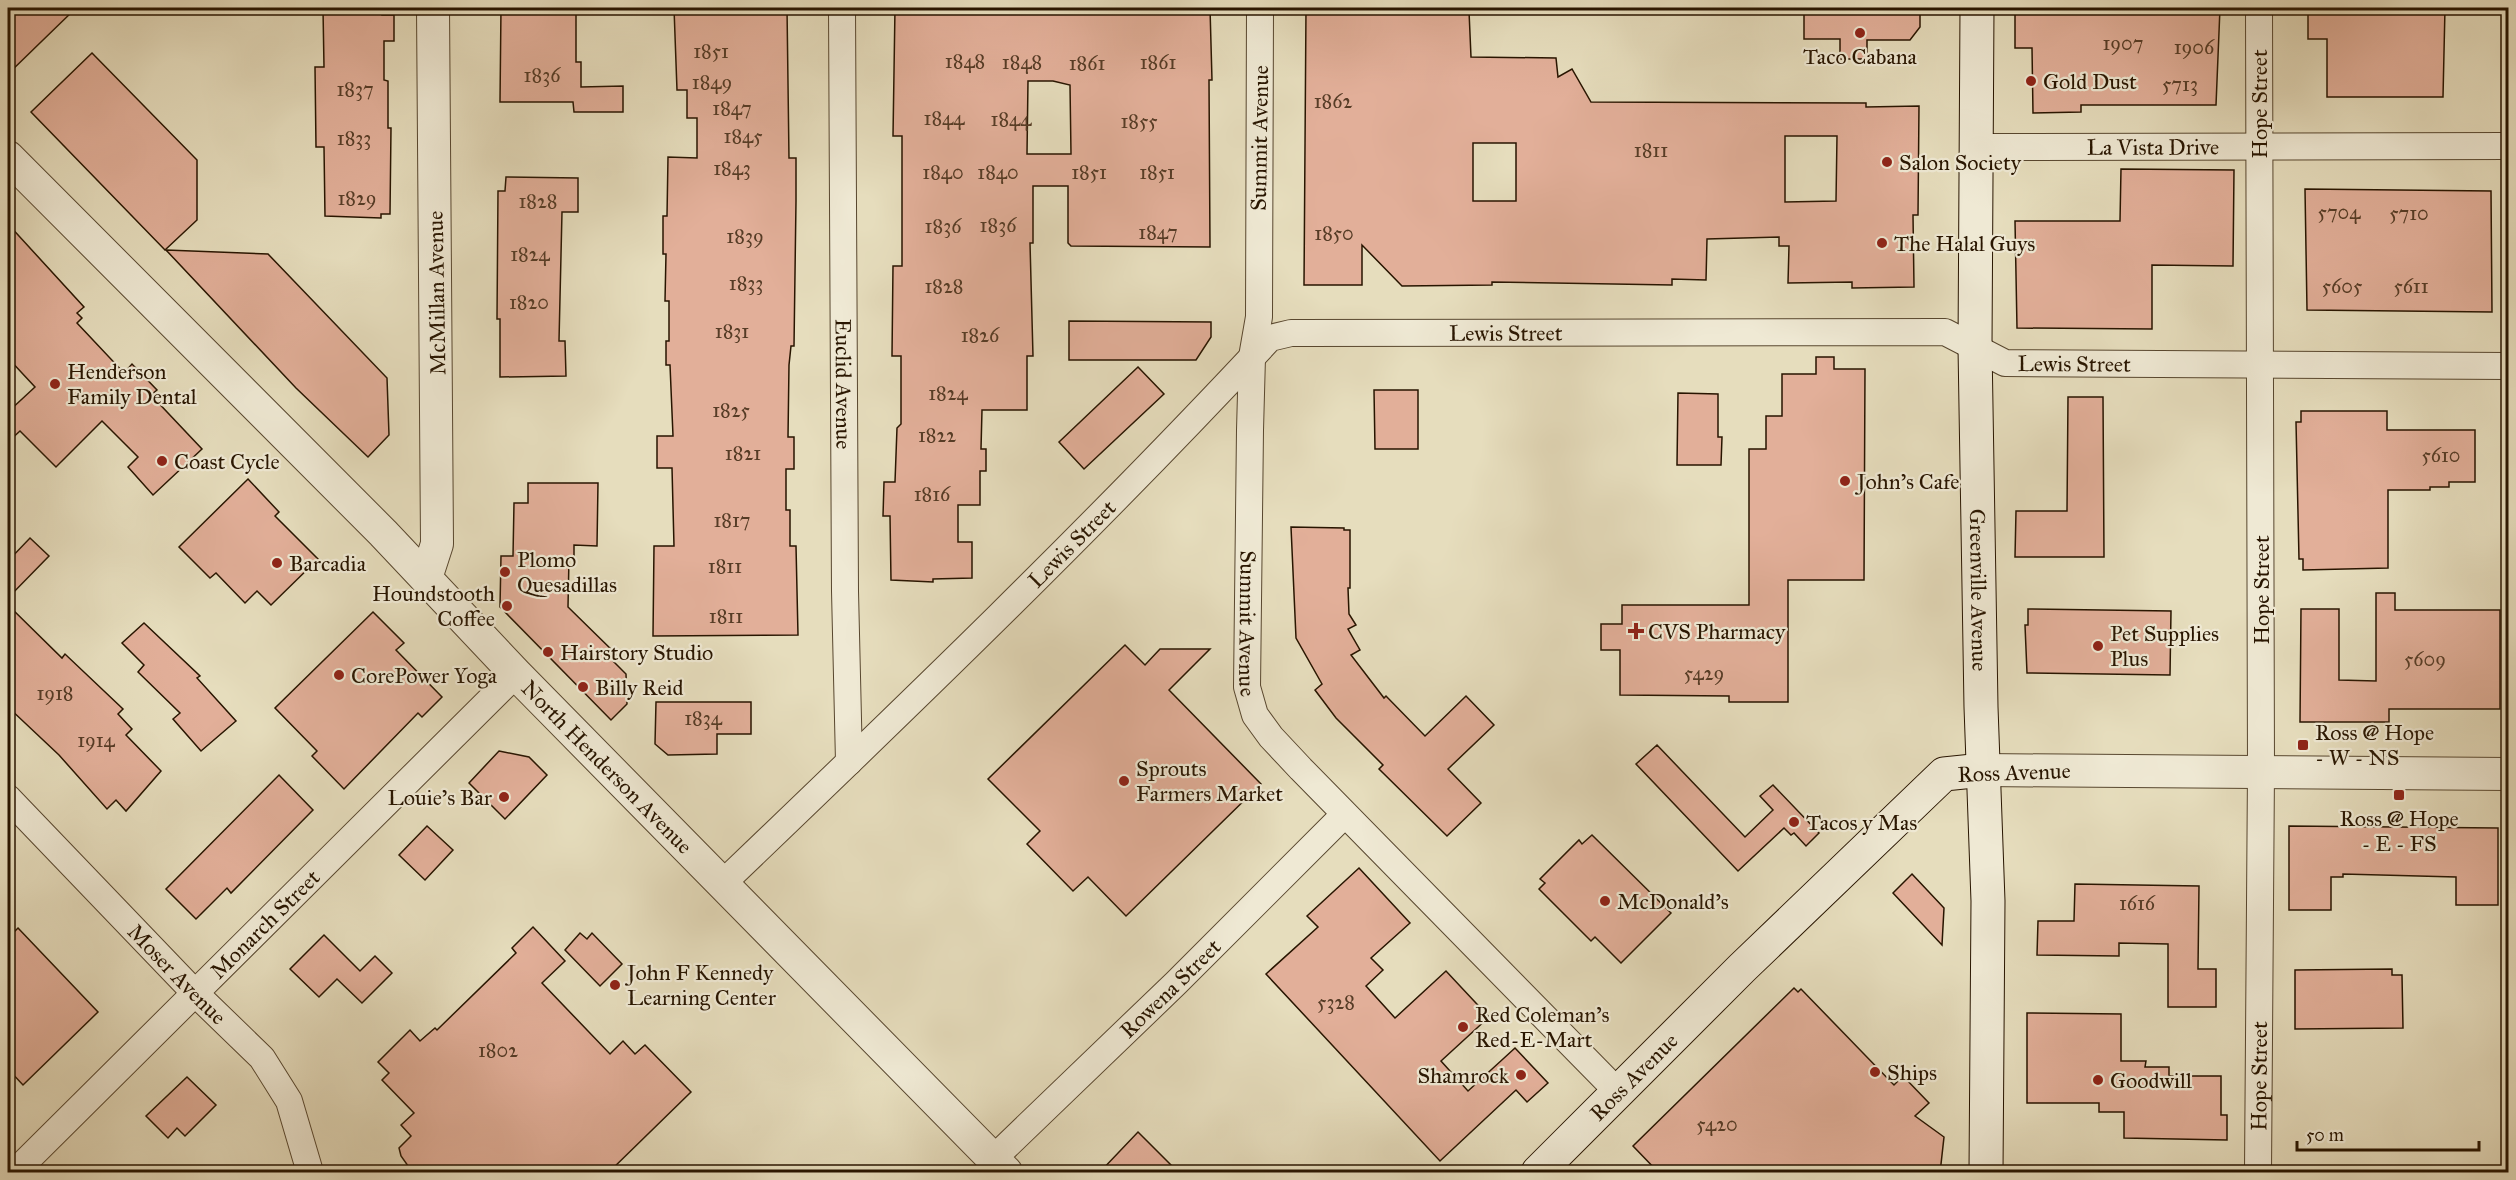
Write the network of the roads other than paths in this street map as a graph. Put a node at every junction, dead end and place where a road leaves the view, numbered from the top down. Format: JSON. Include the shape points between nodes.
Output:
{"nodes":[{"id":1,"x":842,"y":8,"type":"edge"},
{"id":2,"x":1260,"y":8,"type":"edge"},
{"id":3,"x":1977,"y":8,"type":"edge"},
{"id":4,"x":2259,"y":8,"type":"edge"},
{"id":5,"x":431,"y":9,"type":"edge"},
{"id":6,"x":2259,"y":146,"type":"junction"},
{"id":7,"x":2508,"y":146,"type":"edge"},
{"id":8,"x":1977,"y":147,"type":"junction"},
{"id":9,"x":8,"y":157,"type":"edge"},
{"id":10,"x":1975,"y":347,"type":"junction"},
{"id":11,"x":1252,"y":357,"type":"junction"},
{"id":12,"x":2260,"y":365,"type":"junction"},
{"id":13,"x":2508,"y":366,"type":"edge"},
{"id":14,"x":426,"y":578,"type":"junction"},
{"id":15,"x":516,"y":674,"type":"junction"},
{"id":16,"x":849,"y":762,"type":"junction"},
{"id":17,"x":1983,"y":770,"type":"junction"},
{"id":18,"x":2261,"y":770,"type":"junction"},
{"id":19,"x":2508,"y":774,"type":"edge"},
{"id":20,"x":8,"y":798,"type":"edge"},
{"id":21,"x":1344,"y":815,"type":"junction"},
{"id":22,"x":722,"y":884,"type":"junction"},
{"id":23,"x":196,"y":994,"type":"junction"},
{"id":24,"x":1618,"y":1092,"type":"junction"},
{"id":25,"x":1000,"y":1166,"type":"edge"},
{"id":26,"x":15,"y":1173,"type":"edge"},
{"id":27,"x":310,"y":1173,"type":"edge"},
{"id":28,"x":1538,"y":1173,"type":"edge"},
{"id":29,"x":1986,"y":1173,"type":"edge"},
{"id":30,"x":2258,"y":1173,"type":"edge"}],
"edges":[{"from":1,"to":16,"type":"street","name":"Euclid Avenue"},
{"from":2,"to":11,"type":"street","name":"Summit Avenue","via":[[1259,317]]},
{"from":3,"to":8,"type":"main road","name":"Greenville Avenue"},
{"from":4,"to":6,"type":"street","name":"Hope Street"},
{"from":5,"to":14,"type":"street","name":"McMillan Avenue","via":[[437,544]]},
{"from":6,"to":7,"type":"street","name":"La Vista Drive"},
{"from":6,"to":8,"type":"street","name":"La Vista Drive"},
{"from":6,"to":12,"type":"street","name":"Hope Street"},
{"from":8,"to":10,"type":"main road","name":"Greenville Avenue"},
{"from":9,"to":14,"type":"street","name":"North Henderson Avenue"},
{"from":10,"to":11,"type":"street","name":"Lewis Street","via":[[1945,332],[1291,333],[1270,338]]},
{"from":10,"to":12,"type":"street","name":"Lewis Street","via":[[2006,363]]},
{"from":10,"to":17,"type":"main road","name":"Greenville Avenue"},
{"from":11,"to":16,"type":"street","name":"Lewis Street","via":[[1152,463]]},
{"from":11,"to":21,"type":"street","name":"Summit Avenue","via":[[1247,687],[1255,715],[1270,737]]},
{"from":12,"to":13,"type":"street","name":"Lewis Street"},
{"from":12,"to":18,"type":"street","name":"Hope Street"},
{"from":14,"to":15,"type":"street","name":"North Henderson Avenue"},
{"from":15,"to":22,"type":"street","name":"North Henderson Avenue"},
{"from":15,"to":23,"type":"street","name":"Monarch Street"},
{"from":16,"to":22,"type":"street","name":"Lewis Street"},
{"from":17,"to":18,"type":"street","name":"Ross Avenue"},
{"from":17,"to":24,"type":"main road","name":"Ross Avenue","via":[[1944,774]]},
{"from":17,"to":29,"type":"main road","name":"Greenville Avenue","via":[[1988,901]]},
{"from":18,"to":19,"type":"street","name":"Ross Avenue"},
{"from":18,"to":30,"type":"street","name":"Hope Street"},
{"from":20,"to":23,"type":"street","name":"Moser Avenue"},
{"from":21,"to":24,"type":"street","name":"Summit Avenue"},
{"from":21,"to":25,"type":"street","name":"Rowena Street"},
{"from":22,"to":25,"type":"street","name":"North Henderson Avenue"},
{"from":23,"to":26,"type":"street","name":"Monarch Street"},
{"from":23,"to":27,"type":"street","name":"Moser Avenue","via":[[262,1058],[278,1083],[289,1101]]},
{"from":24,"to":28,"type":"main road","name":"Ross Avenue"}]}
